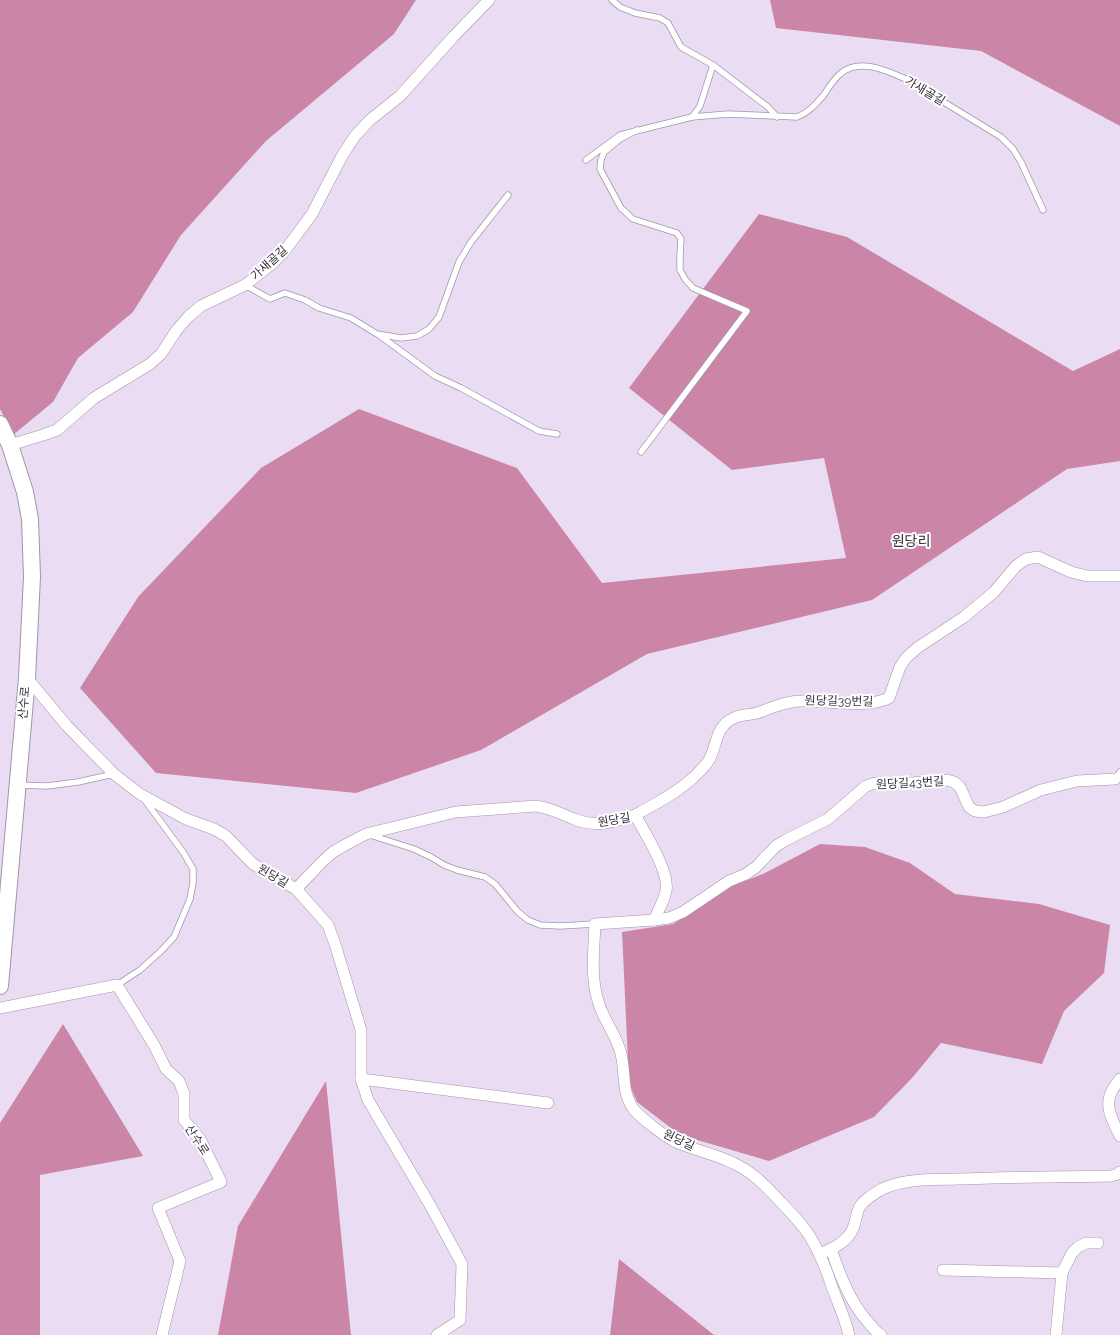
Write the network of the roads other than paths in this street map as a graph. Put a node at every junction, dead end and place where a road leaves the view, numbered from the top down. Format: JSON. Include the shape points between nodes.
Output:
{"nodes":[{"id":1,"x":489,"y":0,"type":"edge"},
{"id":2,"x":612,"y":0,"type":"edge"},
{"id":3,"x":713,"y":65,"type":"junction"},
{"id":4,"x":692,"y":117,"type":"junction"},
{"id":5,"x":777,"y":117,"type":"junction"},
{"id":6,"x":637,"y":130,"type":"junction"},
{"id":7,"x":586,"y":160,"type":"dead end"},
{"id":8,"x":508,"y":195,"type":"dead end"},
{"id":9,"x":1043,"y":210,"type":"dead end"},
{"id":10,"x":245,"y":285,"type":"junction"},
{"id":11,"x":377,"y":334,"type":"junction"},
{"id":12,"x":0,"y":424,"type":"edge"},
{"id":13,"x":557,"y":434,"type":"dead end"},
{"id":14,"x":10,"y":445,"type":"junction"},
{"id":15,"x":641,"y":452,"type":"dead end"},
{"id":16,"x":1120,"y":576,"type":"edge"},
{"id":17,"x":26,"y":678,"type":"junction"},
{"id":18,"x":114,"y":774,"type":"junction"},
{"id":19,"x":1118,"y":777,"type":"edge"},
{"id":20,"x":17,"y":785,"type":"junction"},
{"id":21,"x":140,"y":794,"type":"junction"},
{"id":22,"x":635,"y":815,"type":"junction"},
{"id":23,"x":366,"y":834,"type":"junction"},
{"id":24,"x":296,"y":889,"type":"junction"},
{"id":25,"x":654,"y":920,"type":"junction"},
{"id":26,"x":595,"y":924,"type":"junction"},
{"id":27,"x":117,"y":985,"type":"junction"},
{"id":28,"x":0,"y":986,"type":"edge"},
{"id":29,"x":0,"y":1008,"type":"edge"},
{"id":30,"x":361,"y":1079,"type":"junction"},
{"id":31,"x":1120,"y":1079,"type":"edge"},
{"id":32,"x":548,"y":1103,"type":"dead end"},
{"id":33,"x":1120,"y":1136,"type":"edge"},
{"id":34,"x":1120,"y":1172,"type":"edge"},
{"id":35,"x":1098,"y":1243,"type":"dead end"},
{"id":36,"x":831,"y":1249,"type":"junction"},
{"id":37,"x":820,"y":1254,"type":"junction"},
{"id":38,"x":943,"y":1270,"type":"dead end"},
{"id":39,"x":1062,"y":1273,"type":"junction"},
{"id":40,"x":162,"y":1335,"type":"edge"},
{"id":41,"x":437,"y":1335,"type":"edge"},
{"id":42,"x":849,"y":1335,"type":"edge"},
{"id":43,"x":880,"y":1335,"type":"edge"},
{"id":44,"x":1056,"y":1335,"type":"edge"}],
"edges":[{"from":1,"to":10,"type":"street","name":"가새골길","via":[[400,96],[355,136],[312,214],[286,250]]},
{"from":2,"to":3,"type":"lane","via":[[620,7],[660,18],[668,23],[681,47]]},
{"from":3,"to":4,"type":"lane","via":[[700,106]]},
{"from":3,"to":5,"type":"lane","via":[[768,107]]},
{"from":4,"to":5,"type":"lane","name":"가새골길","via":[[728,114]]},
{"from":4,"to":6,"type":"lane","name":"가새골길"},
{"from":5,"to":9,"type":"lane","name":"가새골길","via":[[797,117],[806,114],[840,74],[848,69],[860,66],[890,72],[906,79],[1001,137],[1021,162]]},
{"from":6,"to":7,"type":"lane","via":[[620,134]]},
{"from":6,"to":15,"type":"lane","via":[[604,152],[601,160],[600,169],[621,208],[633,219],[677,233],[681,238],[680,270],[693,288],[747,311]]},
{"from":8,"to":11,"type":"lane","via":[[471,242],[459,262],[438,317],[429,329],[412,337]]},
{"from":10,"to":11,"type":"lane","via":[[270,299],[285,293],[304,300],[319,308],[351,318]]},
{"from":10,"to":14,"type":"street","name":"가새골길","via":[[201,306],[188,317],[161,354],[150,364],[94,398],[57,430]]},
{"from":11,"to":13,"type":"lane","via":[[435,376],[539,431]]},
{"from":12,"to":14,"type":"main road","name":"산수로"},
{"from":14,"to":17,"type":"main road","name":"산수로","via":[[25,492],[32,546]]},
{"from":16,"to":22,"type":"street","name":"원당길39번길","via":[[1087,576],[1071,572],[1038,557],[1026,559],[1016,566],[994,592],[964,617],[906,658],[900,667],[889,698],[867,704],[800,700],[735,717],[725,723],[718,732],[708,762],[697,774],[678,789]]},
{"from":17,"to":18,"type":"street","name":"원당길","via":[[67,726]]},
{"from":17,"to":20,"type":"main road","name":"산수로"},
{"from":18,"to":20,"type":"lane","via":[[47,786]]},
{"from":18,"to":21,"type":"street","name":"원당길"},
{"from":19,"to":25,"type":"street","name":"원당길43번길","via":[[1076,781],[1041,790],[1003,807],[984,812],[969,807],[960,787],[947,780],[875,783],[866,786],[828,819],[776,846],[756,868],[729,881],[683,912],[669,918]]},
{"from":20,"to":28,"type":"main road","name":"산수로"},
{"from":21,"to":24,"type":"street","name":"원당길","via":[[186,819],[226,836],[253,864]]},
{"from":21,"to":27,"type":"lane","via":[[183,852],[192,869],[193,883],[190,899],[174,937],[140,970]]},
{"from":22,"to":23,"type":"street","name":"원당길","via":[[618,821],[588,824],[548,807],[513,807],[456,812]]},
{"from":22,"to":25,"type":"street","name":"원당길","via":[[664,871],[666,890]]},
{"from":23,"to":24,"type":"street","name":"원당길","via":[[333,852]]},
{"from":23,"to":26,"type":"lane","via":[[414,849],[457,870],[485,877],[495,884],[518,912],[540,925]]},
{"from":24,"to":30,"type":"street","via":[[328,925],[335,944],[361,1030]]},
{"from":25,"to":26,"type":"street"},
{"from":26,"to":37,"type":"street","name":"원당길","via":[[594,988],[599,1005],[621,1052],[626,1094],[636,1112],[664,1135],[733,1163],[762,1182],[794,1216]]},
{"from":27,"to":29,"type":"street"},
{"from":27,"to":40,"type":"street","name":"산수로","via":[[166,1069],[179,1081],[184,1094],[184,1120],[200,1140],[221,1182],[158,1208],[180,1261]]},
{"from":30,"to":32,"type":"street"},
{"from":30,"to":41,"type":"street","via":[[368,1100],[462,1264],[460,1320]]},
{"from":31,"to":33,"type":"street","via":[[1110,1093],[1109,1110]]},
{"from":34,"to":36,"type":"street","via":[[1111,1176],[986,1178],[896,1184],[865,1200],[859,1208],[855,1226],[850,1234]]},
{"from":35,"to":39,"type":"street","via":[[1086,1243],[1078,1247]]},
{"from":36,"to":37,"type":"street"},
{"from":36,"to":43,"type":"street","via":[[851,1299],[860,1314]]},
{"from":37,"to":42,"type":"street","name":"원당길"},
{"from":38,"to":39,"type":"street"},
{"from":39,"to":44,"type":"street"}]}
